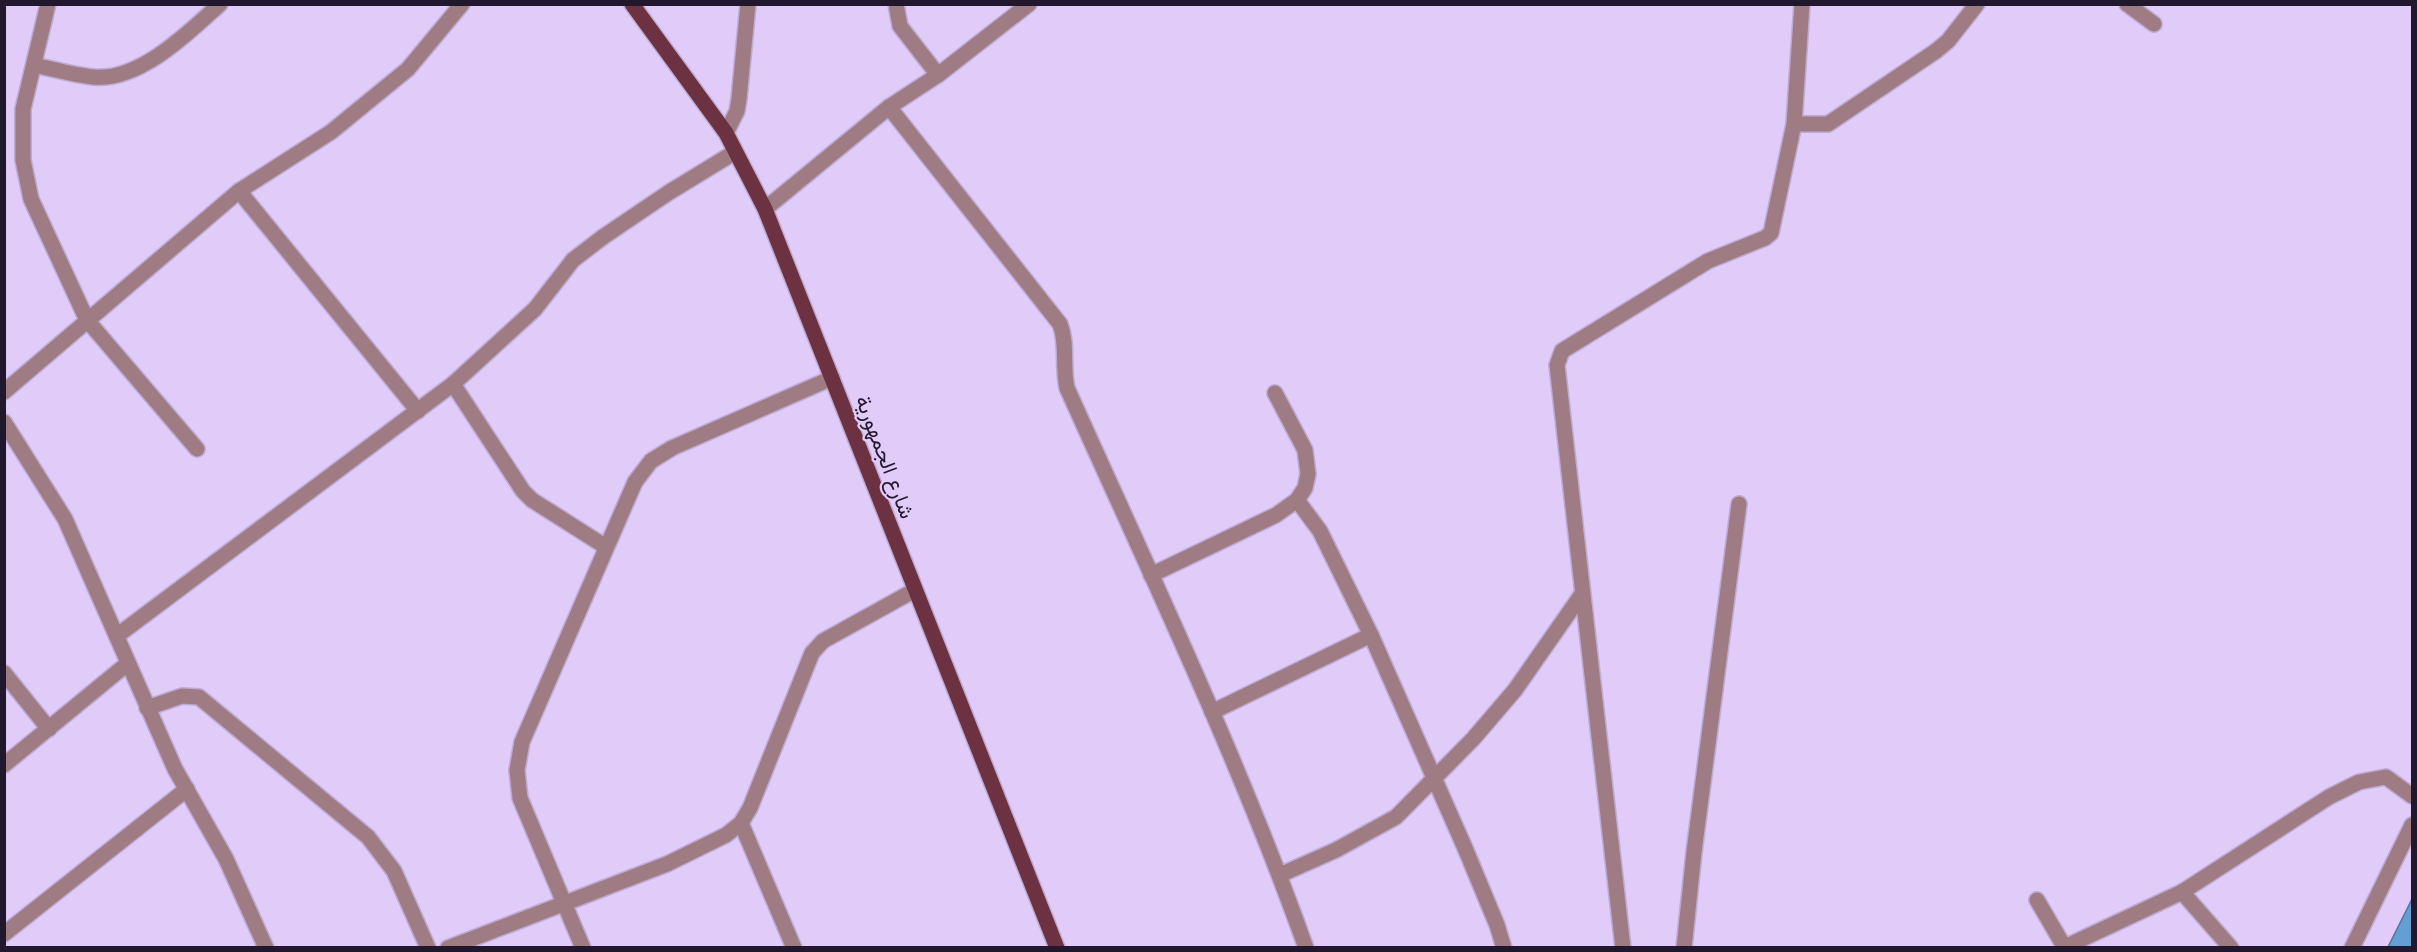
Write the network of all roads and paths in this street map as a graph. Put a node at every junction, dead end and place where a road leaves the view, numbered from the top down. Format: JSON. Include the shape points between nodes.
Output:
{"nodes":[{"id":1,"x":48,"y":4,"type":"edge"},
{"id":2,"x":220,"y":4,"type":"edge"},
{"id":3,"x":462,"y":4,"type":"edge"},
{"id":4,"x":632,"y":4,"type":"edge"},
{"id":5,"x":748,"y":4,"type":"edge"},
{"id":6,"x":896,"y":4,"type":"edge"},
{"id":7,"x":1029,"y":4,"type":"edge"},
{"id":8,"x":1802,"y":4,"type":"edge"},
{"id":9,"x":1977,"y":4,"type":"edge"},
{"id":10,"x":2127,"y":4,"type":"edge"},
{"id":11,"x":2154,"y":24,"type":"dead end"},
{"id":12,"x":34,"y":64,"type":"junction"},
{"id":13,"x":939,"y":75,"type":"junction"},
{"id":14,"x":889,"y":106,"type":"junction"},
{"id":15,"x":1794,"y":124,"type":"junction"},
{"id":16,"x":726,"y":133,"type":"junction"},
{"id":17,"x":735,"y":152,"type":"junction"},
{"id":18,"x":239,"y":191,"type":"junction"},
{"id":19,"x":765,"y":209,"type":"junction"},
{"id":20,"x":87,"y":320,"type":"junction"},
{"id":21,"x":832,"y":378,"type":"junction"},
{"id":22,"x":453,"y":384,"type":"junction"},
{"id":23,"x":4,"y":392,"type":"edge"},
{"id":24,"x":1275,"y":393,"type":"dead end"},
{"id":25,"x":418,"y":411,"type":"junction"},
{"id":26,"x":4,"y":422,"type":"edge"},
{"id":27,"x":197,"y":449,"type":"dead end"},
{"id":28,"x":1297,"y":500,"type":"junction"},
{"id":29,"x":1738,"y":504,"type":"dead end"},
{"id":30,"x":606,"y":547,"type":"junction"},
{"id":31,"x":1151,"y":575,"type":"junction"},
{"id":32,"x":915,"y":590,"type":"junction"},
{"id":33,"x":1582,"y":594,"type":"junction"},
{"id":34,"x":118,"y":635,"type":"junction"},
{"id":35,"x":1371,"y":635,"type":"junction"},
{"id":36,"x":127,"y":664,"type":"junction"},
{"id":37,"x":4,"y":673,"type":"edge"},
{"id":38,"x":147,"y":708,"type":"junction"},
{"id":39,"x":1212,"y":712,"type":"junction"},
{"id":40,"x":49,"y":729,"type":"junction"},
{"id":41,"x":4,"y":765,"type":"edge"},
{"id":42,"x":1436,"y":778,"type":"junction"},
{"id":43,"x":187,"y":789,"type":"junction"},
{"id":44,"x":2412,"y":796,"type":"edge"},
{"id":45,"x":741,"y":823,"type":"junction"},
{"id":46,"x":2412,"y":825,"type":"edge"},
{"id":47,"x":1280,"y":874,"type":"junction"},
{"id":48,"x":2182,"y":892,"type":"junction"},
{"id":49,"x":2037,"y":900,"type":"dead end"},
{"id":50,"x":565,"y":904,"type":"junction"},
{"id":51,"x":4,"y":934,"type":"edge"},
{"id":52,"x":2065,"y":947,"type":"edge"},
{"id":53,"x":266,"y":948,"type":"edge"},
{"id":54,"x":428,"y":948,"type":"edge"},
{"id":55,"x":448,"y":948,"type":"edge"},
{"id":56,"x":583,"y":948,"type":"edge"},
{"id":57,"x":794,"y":948,"type":"edge"},
{"id":58,"x":1057,"y":948,"type":"edge"},
{"id":59,"x":1306,"y":948,"type":"edge"},
{"id":60,"x":1504,"y":948,"type":"edge"},
{"id":61,"x":1623,"y":948,"type":"edge"},
{"id":62,"x":1684,"y":948,"type":"edge"},
{"id":63,"x":2231,"y":948,"type":"edge"},
{"id":64,"x":2352,"y":948,"type":"edge"}],
"edges":[{"from":1,"to":12,"type":"street"},
{"from":2,"to":12,"type":"street","via":[[132,71],[94,77]]},
{"from":3,"to":18,"type":"street","via":[[399,76],[331,132]]},
{"from":4,"to":16,"type":"main road","name":"شارع الجمهورية"},
{"from":5,"to":16,"type":"street","via":[[737,111]]},
{"from":6,"to":13,"type":"street","via":[[900,26]]},
{"from":7,"to":13,"type":"street"},
{"from":8,"to":15,"type":"street"},
{"from":9,"to":15,"type":"street","via":[[1936,51],[1828,124]]},
{"from":10,"to":11,"type":"street"},
{"from":12,"to":20,"type":"street","via":[[23,109],[23,160],[31,200]]},
{"from":13,"to":14,"type":"street"},
{"from":14,"to":19,"type":"street"},
{"from":14,"to":31,"type":"street","via":[[1060,324],[1067,388]]},
{"from":15,"to":33,"type":"street","via":[[1771,233],[1708,261],[1559,356]]},
{"from":16,"to":17,"type":"main road","name":"شارع الجمهورية"},
{"from":17,"to":19,"type":"main road","name":"شارع الجمهورية"},
{"from":17,"to":22,"type":"street","via":[[668,193],[573,261],[543,301]]},
{"from":18,"to":20,"type":"street"},
{"from":18,"to":25,"type":"street"},
{"from":19,"to":21,"type":"main road","name":"شارع الجمهورية"},
{"from":20,"to":23,"type":"street"},
{"from":20,"to":27,"type":"street"},
{"from":21,"to":30,"type":"street","via":[[672,448],[651,461],[635,482]]},
{"from":21,"to":32,"type":"main road","name":"شارع الجمهورية"},
{"from":22,"to":25,"type":"street"},
{"from":22,"to":30,"type":"street","via":[[528,496]]},
{"from":24,"to":28,"type":"street","via":[[1305,450],[1308,474],[1305,489]]},
{"from":25,"to":34,"type":"street"},
{"from":26,"to":34,"type":"street","via":[[65,519]]},
{"from":28,"to":31,"type":"street","via":[[1276,515]]},
{"from":28,"to":35,"type":"street","via":[[1320,531]]},
{"from":29,"to":62,"type":"street"},
{"from":30,"to":50,"type":"street","via":[[522,742],[517,770],[520,798]]},
{"from":31,"to":39,"type":"street"},
{"from":32,"to":45,"type":"street","via":[[823,641],[812,653]]},
{"from":32,"to":58,"type":"main road","name":"شارع الجمهورية"},
{"from":33,"to":42,"type":"street","via":[[1515,690]]},
{"from":33,"to":61,"type":"street"},
{"from":34,"to":36,"type":"street"},
{"from":35,"to":39,"type":"street"},
{"from":35,"to":42,"type":"street"},
{"from":36,"to":38,"type":"street"},
{"from":36,"to":40,"type":"street"},
{"from":37,"to":40,"type":"street"},
{"from":38,"to":43,"type":"street"},
{"from":38,"to":54,"type":"street","via":[[182,696],[198,697],[368,837],[394,871]]},
{"from":39,"to":47,"type":"street"},
{"from":40,"to":41,"type":"street"},
{"from":42,"to":47,"type":"street","via":[[1396,817],[1336,850]]},
{"from":42,"to":60,"type":"street"},
{"from":43,"to":51,"type":"street"},
{"from":43,"to":53,"type":"street","via":[[226,859]]},
{"from":44,"to":48,"type":"street","via":[[2386,777],[2359,782]]},
{"from":45,"to":50,"type":"street","via":[[726,835],[667,864]]},
{"from":45,"to":57,"type":"street"},
{"from":46,"to":64,"type":"street"},
{"from":47,"to":59,"type":"street"},
{"from":48,"to":52,"type":"street"},
{"from":48,"to":63,"type":"street"},
{"from":49,"to":52,"type":"street"},
{"from":50,"to":55,"type":"street"},
{"from":50,"to":56,"type":"street"}]}
